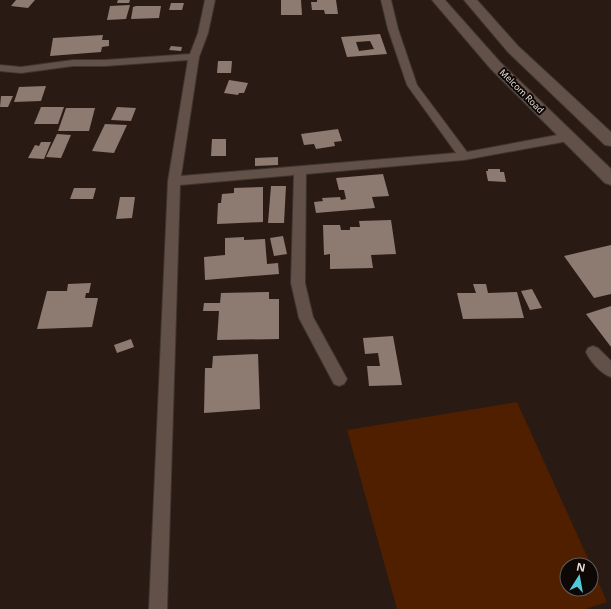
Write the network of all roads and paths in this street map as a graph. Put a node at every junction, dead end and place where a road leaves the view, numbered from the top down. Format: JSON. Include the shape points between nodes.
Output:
{"nodes":[{"id":1,"x":210,"y":0,"type":"edge"},
{"id":2,"x":386,"y":0,"type":"edge"},
{"id":3,"x":438,"y":0,"type":"edge"},
{"id":4,"x":470,"y":0,"type":"edge"},
{"id":5,"x":194,"y":57,"type":"junction"},
{"id":6,"x":0,"y":68,"type":"edge"},
{"id":7,"x":568,"y":136,"type":"junction"},
{"id":8,"x":611,"y":141,"type":"edge"},
{"id":9,"x":464,"y":156,"type":"junction"},
{"id":10,"x":300,"y":170,"type":"junction"},
{"id":11,"x":611,"y":179,"type":"edge"},
{"id":12,"x":174,"y":181,"type":"junction"},
{"id":13,"x":593,"y":352,"type":"dead end"},
{"id":14,"x":611,"y":371,"type":"edge"},
{"id":15,"x":339,"y":379,"type":"dead end"},
{"id":16,"x":158,"y":609,"type":"edge"}],
"edges":[{"from":1,"to":5,"type":"street","via":[[203,33]]},
{"from":2,"to":9,"type":"street","via":[[412,84]]},
{"from":3,"to":7,"type":"main road","name":"Melcom Road","via":[[495,65]]},
{"from":4,"to":8,"type":"main road","via":[[513,48]]},
{"from":5,"to":6,"type":"street","via":[[73,63],[20,70]]},
{"from":5,"to":12,"type":"street"},
{"from":7,"to":9,"type":"street"},
{"from":7,"to":11,"type":"main road","name":"Melcom Road"},
{"from":9,"to":10,"type":"street"},
{"from":10,"to":12,"type":"street"},
{"from":10,"to":15,"type":"street","via":[[298,283],[306,318]]},
{"from":12,"to":16,"type":"street"},
{"from":13,"to":14,"type":"street"}]}
